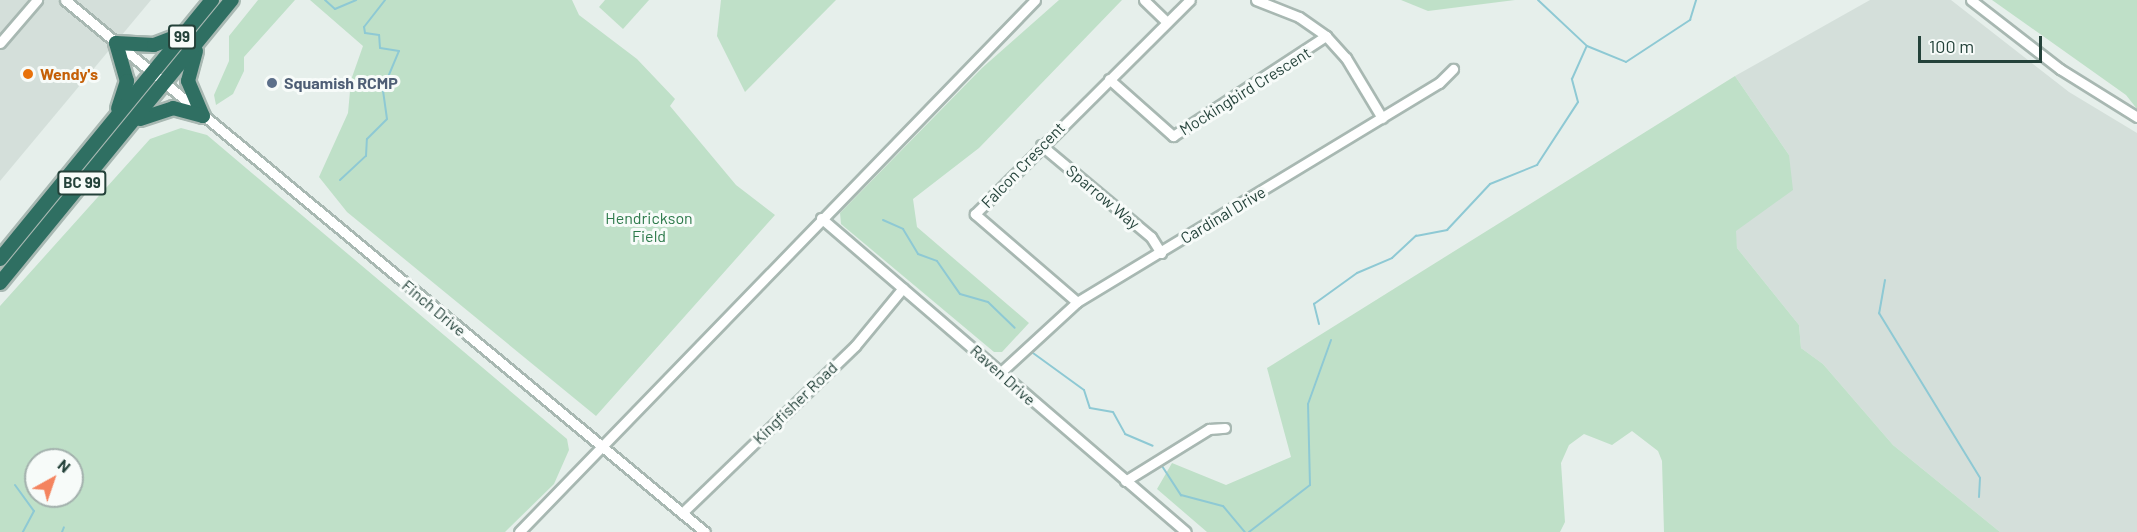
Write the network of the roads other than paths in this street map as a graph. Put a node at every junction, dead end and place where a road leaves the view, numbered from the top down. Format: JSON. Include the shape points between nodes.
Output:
{"nodes":[{"id":1,"x":37,"y":0,"type":"edge"},
{"id":2,"x":66,"y":0,"type":"edge"},
{"id":3,"x":212,"y":0,"type":"edge"},
{"id":4,"x":232,"y":0,"type":"edge"},
{"id":5,"x":1035,"y":0,"type":"edge"},
{"id":6,"x":1144,"y":0,"type":"edge"},
{"id":7,"x":1190,"y":0,"type":"edge"},
{"id":8,"x":1256,"y":0,"type":"edge"},
{"id":9,"x":1971,"y":0,"type":"edge"},
{"id":10,"x":1167,"y":22,"type":"junction"},
{"id":11,"x":189,"y":28,"type":"junction"},
{"id":12,"x":1326,"y":36,"type":"junction"},
{"id":13,"x":201,"y":39,"type":"junction"},
{"id":14,"x":0,"y":43,"type":"edge"},
{"id":15,"x":116,"y":43,"type":"junction"},
{"id":16,"x":1453,"y":69,"type":"dead end"},
{"id":17,"x":152,"y":73,"type":"junction"},
{"id":18,"x":1108,"y":79,"type":"junction"},
{"id":19,"x":164,"y":83,"type":"junction"},
{"id":20,"x":203,"y":116,"type":"junction"},
{"id":21,"x":2137,"y":117,"type":"edge"},
{"id":22,"x":1382,"y":118,"type":"junction"},
{"id":23,"x":110,"y":125,"type":"junction"},
{"id":24,"x":126,"y":129,"type":"junction"},
{"id":25,"x":1041,"y":145,"type":"junction"},
{"id":26,"x":820,"y":218,"type":"junction"},
{"id":27,"x":1161,"y":252,"type":"junction"},
{"id":28,"x":0,"y":259,"type":"edge"},
{"id":29,"x":0,"y":283,"type":"edge"},
{"id":30,"x":903,"y":288,"type":"junction"},
{"id":31,"x":1077,"y":303,"type":"junction"},
{"id":32,"x":1002,"y":371,"type":"junction"},
{"id":33,"x":1225,"y":428,"type":"dead end"},
{"id":34,"x":603,"y":447,"type":"junction"},
{"id":35,"x":1125,"y":481,"type":"junction"},
{"id":36,"x":682,"y":513,"type":"junction"},
{"id":37,"x":519,"y":532,"type":"edge"},
{"id":38,"x":705,"y":532,"type":"edge"},
{"id":39,"x":1186,"y":532,"type":"edge"}],
"edges":[{"from":1,"to":14,"type":"street"},
{"from":2,"to":15,"type":"street","name":"Finch Drive"},
{"from":3,"to":11,"type":"highway","number":"99"},
{"from":4,"to":13,"type":"highway","number":"BC 99"},
{"from":5,"to":26,"type":"street"},
{"from":6,"to":10,"type":"street"},
{"from":7,"to":10,"type":"street","name":"Falcon Crescent"},
{"from":8,"to":12,"type":"street","via":[[1299,17]]},
{"from":9,"to":21,"type":"street","via":[[2060,69]]},
{"from":10,"to":18,"type":"street","name":"Falcon Crescent"},
{"from":11,"to":15,"type":"highway","via":[[154,45]]},
{"from":11,"to":17,"type":"highway","number":"99"},
{"from":12,"to":18,"type":"street","name":"Mockingbird Crescent","via":[[1173,135]]},
{"from":12,"to":22,"type":"street","via":[[1346,58]]},
{"from":13,"to":19,"type":"highway","number":"BC 99"},
{"from":13,"to":20,"type":"highway","via":[[188,81]]},
{"from":15,"to":17,"type":"street","name":"Finch Drive"},
{"from":15,"to":23,"type":"highway","via":[[127,81]]},
{"from":16,"to":22,"type":"street","name":"Cardinal Drive"},
{"from":17,"to":19,"type":"street","name":"Finch Drive"},
{"from":17,"to":23,"type":"highway","number":"BC 99"},
{"from":18,"to":25,"type":"street","name":"Falcon Crescent"},
{"from":19,"to":20,"type":"street","name":"Finch Drive"},
{"from":19,"to":24,"type":"highway","number":"BC 99"},
{"from":20,"to":24,"type":"highway","via":[[162,109]]},
{"from":20,"to":34,"type":"street","name":"Finch Drive"},
{"from":22,"to":27,"type":"street","name":"Cardinal Drive"},
{"from":23,"to":28,"type":"highway","number":"BC 99"},
{"from":24,"to":29,"type":"highway","number":"BC 99"},
{"from":25,"to":27,"type":"street","name":"Sparrow Way","via":[[1151,237]]},
{"from":25,"to":31,"type":"street","name":"Falcon Crescent","via":[[975,214]]},
{"from":26,"to":30,"type":"street","name":"Raven Drive"},
{"from":26,"to":34,"type":"street"},
{"from":27,"to":31,"type":"street","name":"Cardinal Drive"},
{"from":30,"to":32,"type":"street","name":"Raven Drive"},
{"from":30,"to":36,"type":"street","name":"Kingfisher Road","via":[[855,345]]},
{"from":31,"to":32,"type":"street","name":"Cardinal Drive","via":[[1033,337]]},
{"from":32,"to":35,"type":"street","name":"Raven Drive"},
{"from":33,"to":35,"type":"street","via":[[1209,429]]},
{"from":34,"to":36,"type":"street","name":"Finch Drive"},
{"from":34,"to":37,"type":"street"},
{"from":35,"to":39,"type":"street","name":"Raven Drive"},
{"from":36,"to":38,"type":"street","name":"Finch Drive"}]}
